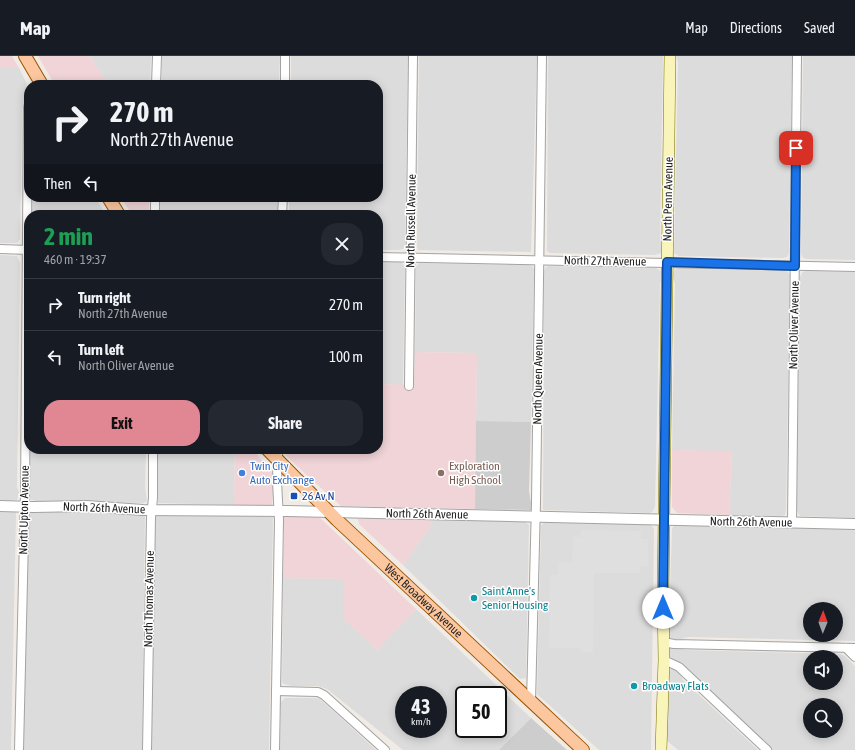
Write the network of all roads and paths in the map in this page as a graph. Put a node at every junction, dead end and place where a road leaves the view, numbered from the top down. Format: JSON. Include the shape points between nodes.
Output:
{"nodes":[{"id":1,"x":25,"y":56,"type":"edge"},
{"id":2,"x":157,"y":56,"type":"edge"},
{"id":3,"x":285,"y":56,"type":"edge"},
{"id":4,"x":413,"y":56,"type":"edge"},
{"id":5,"x":542,"y":56,"type":"edge"},
{"id":6,"x":670,"y":56,"type":"edge"},
{"id":7,"x":797,"y":56,"type":"edge"},
{"id":8,"x":39,"y":80,"type":"edge"},
{"id":9,"x":156,"y":80,"type":"edge"},
{"id":10,"x":284,"y":80,"type":"edge"},
{"id":11,"x":0,"y":249,"type":"edge"},
{"id":12,"x":24,"y":250,"type":"edge"},
{"id":13,"x":383,"y":257,"type":"edge"},
{"id":14,"x":410,"y":257,"type":"junction"},
{"id":15,"x":539,"y":260,"type":"junction"},
{"id":16,"x":667,"y":262,"type":"junction"},
{"id":17,"x":795,"y":266,"type":"junction"},
{"id":18,"x":855,"y":267,"type":"edge"},
{"id":19,"x":409,"y":386,"type":"dead end"},
{"id":20,"x":25,"y":454,"type":"edge"},
{"id":21,"x":153,"y":454,"type":"edge"},
{"id":22,"x":278,"y":455,"type":"edge"},
{"id":23,"x":0,"y":506,"type":"edge"},
{"id":24,"x":24,"y":507,"type":"junction"},
{"id":25,"x":152,"y":509,"type":"junction"},
{"id":26,"x":278,"y":510,"type":"junction"},
{"id":27,"x":330,"y":512,"type":"junction"},
{"id":28,"x":536,"y":517,"type":"junction"},
{"id":29,"x":664,"y":520,"type":"junction"},
{"id":30,"x":792,"y":523,"type":"junction"},
{"id":31,"x":855,"y":524,"type":"edge"},
{"id":32,"x":663,"y":642,"type":"junction"},
{"id":33,"x":846,"y":648,"type":"junction"},
{"id":34,"x":855,"y":648,"type":"edge"},
{"id":35,"x":855,"y":657,"type":"edge"},
{"id":36,"x":664,"y":660,"type":"junction"},
{"id":37,"x":276,"y":691,"type":"junction"},
{"id":38,"x":531,"y":702,"type":"junction"},
{"id":39,"x":18,"y":750,"type":"edge"},
{"id":40,"x":147,"y":750,"type":"edge"},
{"id":41,"x":275,"y":750,"type":"edge"},
{"id":42,"x":385,"y":750,"type":"edge"},
{"id":43,"x":583,"y":750,"type":"edge"},
{"id":44,"x":661,"y":750,"type":"edge"},
{"id":45,"x":767,"y":750,"type":"edge"}],
"edges":[{"from":1,"to":8,"type":"main road"},
{"from":2,"to":9,"type":"street"},
{"from":3,"to":10,"type":"street"},
{"from":4,"to":14,"type":"street","name":"North Russell Avenue"},
{"from":5,"to":15,"type":"street","name":"North Queen Avenue"},
{"from":6,"to":16,"type":"main road","name":"North Penn Avenue"},
{"from":7,"to":17,"type":"street","name":"North Oliver Avenue"},
{"from":11,"to":12,"type":"street"},
{"from":13,"to":14,"type":"street","name":"North 27th Avenue"},
{"from":14,"to":15,"type":"street","name":"North 27th Avenue"},
{"from":14,"to":19,"type":"street","name":"North Russell Avenue"},
{"from":15,"to":16,"type":"street","name":"North 27th Avenue"},
{"from":15,"to":28,"type":"street","name":"North Queen Avenue"},
{"from":16,"to":17,"type":"street","name":"North 27th Avenue"},
{"from":16,"to":29,"type":"main road","name":"North Penn Avenue"},
{"from":17,"to":18,"type":"street","name":"North 27th Avenue"},
{"from":17,"to":30,"type":"street","name":"North Oliver Avenue"},
{"from":20,"to":24,"type":"street","name":"North Upton Avenue"},
{"from":21,"to":25,"type":"street","name":"North Thomas Avenue"},
{"from":22,"to":26,"type":"street"},
{"from":22,"to":27,"type":"main road","name":"West Broadway Avenue"},
{"from":23,"to":24,"type":"street","name":"North 26th Avenue"},
{"from":24,"to":25,"type":"street","name":"North 26th Avenue"},
{"from":24,"to":39,"type":"street","name":"North Upton Avenue"},
{"from":25,"to":26,"type":"street","name":"North 26th Avenue"},
{"from":25,"to":40,"type":"street","name":"North Thomas Avenue"},
{"from":26,"to":27,"type":"street","name":"North 26th Avenue"},
{"from":26,"to":37,"type":"street"},
{"from":27,"to":28,"type":"street","name":"North 26th Avenue"},
{"from":27,"to":38,"type":"main road","name":"West Broadway Avenue"},
{"from":28,"to":29,"type":"street","name":"North 26th Avenue"},
{"from":28,"to":38,"type":"street","name":"North Queen Avenue"},
{"from":29,"to":30,"type":"street","name":"North 26th Avenue"},
{"from":29,"to":32,"type":"main road","name":"North Penn Avenue"},
{"from":30,"to":31,"type":"street","name":"North 26th Avenue"},
{"from":32,"to":33,"type":"street"},
{"from":32,"to":36,"type":"main road","name":"North Penn Avenue"},
{"from":33,"to":34,"type":"street"},
{"from":33,"to":35,"type":"street"},
{"from":36,"to":44,"type":"main road","name":"North Penn Avenue"},
{"from":36,"to":45,"type":"street","via":[[679,667]]},
{"from":37,"to":41,"type":"street"},
{"from":37,"to":42,"type":"street","via":[[318,692],[324,695]]},
{"from":38,"to":43,"type":"main road","name":"West Broadway Avenue"}]}
